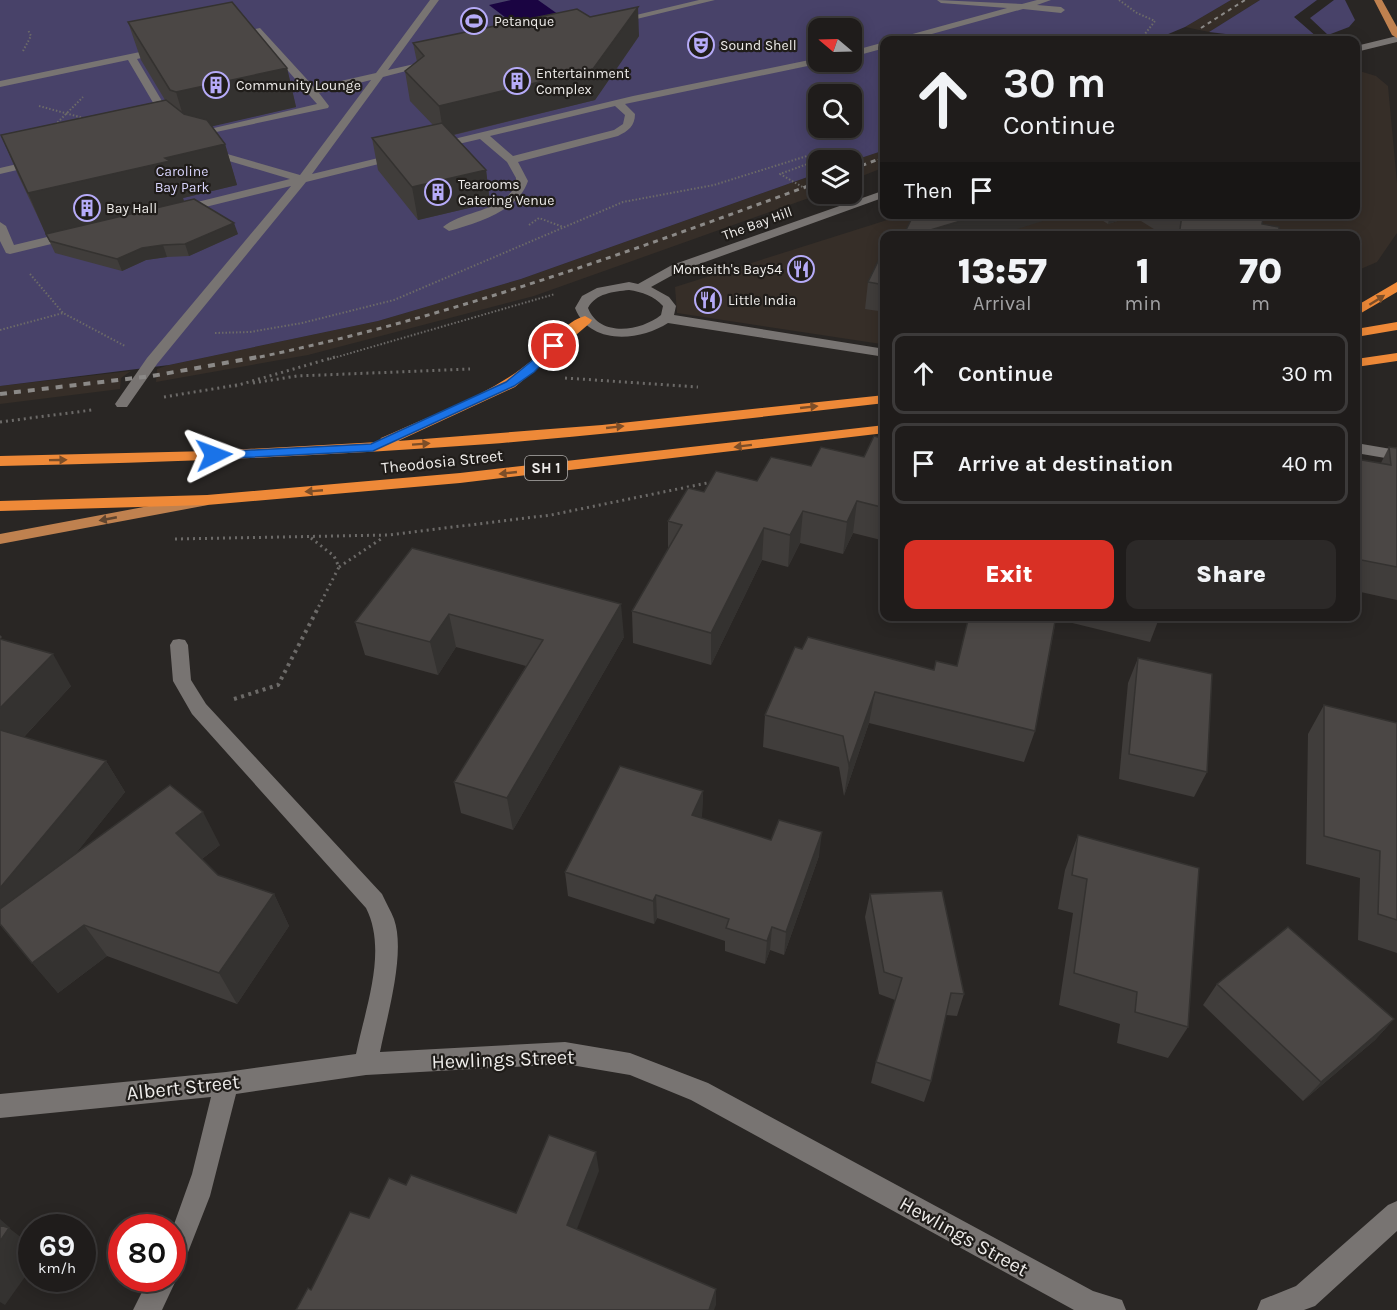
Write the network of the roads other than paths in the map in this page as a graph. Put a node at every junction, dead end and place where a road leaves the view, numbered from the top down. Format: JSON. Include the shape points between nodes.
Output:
{"nodes":[{"id":1,"x":435,"y":0,"type":"edge"},
{"id":2,"x":711,"y":0,"type":"edge"},
{"id":3,"x":941,"y":0,"type":"edge"},
{"id":4,"x":1047,"y":0,"type":"edge"},
{"id":5,"x":1378,"y":0,"type":"edge"},
{"id":6,"x":1028,"y":7,"type":"junction"},
{"id":7,"x":1061,"y":10,"type":"dead end"},
{"id":8,"x":608,"y":23,"type":"edge"},
{"id":9,"x":916,"y":36,"type":"edge"},
{"id":10,"x":1397,"y":37,"type":"edge"},
{"id":11,"x":222,"y":38,"type":"edge"},
{"id":12,"x":880,"y":46,"type":"edge"},
{"id":13,"x":177,"y":47,"type":"edge"},
{"id":14,"x":1360,"y":48,"type":"edge"},
{"id":15,"x":862,"y":51,"type":"edge"},
{"id":16,"x":131,"y":57,"type":"junction"},
{"id":17,"x":437,"y":62,"type":"edge"},
{"id":18,"x":808,"y":63,"type":"edge"},
{"id":19,"x":380,"y":75,"type":"junction"},
{"id":20,"x":0,"y":84,"type":"edge"},
{"id":21,"x":312,"y":91,"type":"junction"},
{"id":22,"x":617,"y":103,"type":"junction"},
{"id":23,"x":482,"y":135,"type":"junction"},
{"id":24,"x":185,"y":138,"type":"junction"},
{"id":25,"x":47,"y":160,"type":"edge"},
{"id":26,"x":511,"y":160,"type":"junction"},
{"id":27,"x":0,"y":171,"type":"edge"},
{"id":28,"x":302,"y":180,"type":"junction"},
{"id":29,"x":880,"y":196,"type":"edge"},
{"id":30,"x":168,"y":212,"type":"edge"},
{"id":31,"x":0,"y":226,"type":"edge"},
{"id":32,"x":449,"y":227,"type":"dead end"},
{"id":33,"x":89,"y":231,"type":"edge"},
{"id":34,"x":5,"y":251,"type":"edge"},
{"id":35,"x":1397,"y":286,"type":"edge"},
{"id":36,"x":642,"y":287,"type":"junction"},
{"id":37,"x":1360,"y":309,"type":"edge"},
{"id":38,"x":665,"y":318,"type":"junction"},
{"id":39,"x":585,"y":320,"type":"junction"},
{"id":40,"x":1397,"y":326,"type":"edge"},
{"id":41,"x":1360,"y":332,"type":"edge"},
{"id":42,"x":880,"y":352,"type":"edge"},
{"id":43,"x":1397,"y":357,"type":"edge"},
{"id":44,"x":1360,"y":362,"type":"edge"},
{"id":45,"x":880,"y":400,"type":"edge"},
{"id":46,"x":122,"y":404,"type":"road end"},
{"id":47,"x":880,"y":430,"type":"edge"},
{"id":48,"x":373,"y":447,"type":"junction"},
{"id":49,"x":1360,"y":449,"type":"edge"},
{"id":50,"x":1397,"y":455,"type":"edge"},
{"id":51,"x":0,"y":461,"type":"edge"},
{"id":52,"x":207,"y":500,"type":"junction"},
{"id":53,"x":0,"y":507,"type":"edge"},
{"id":54,"x":0,"y":539,"type":"edge"},
{"id":55,"x":179,"y":645,"type":"dead end"},
{"id":56,"x":366,"y":1064,"type":"junction"},
{"id":57,"x":226,"y":1084,"type":"junction"},
{"id":58,"x":0,"y":1106,"type":"edge"},
{"id":59,"x":1397,"y":1214,"type":"edge"},
{"id":60,"x":186,"y":1234,"type":"edge"},
{"id":61,"x":157,"y":1292,"type":"edge"},
{"id":62,"x":1309,"y":1303,"type":"edge"},
{"id":63,"x":147,"y":1310,"type":"edge"},
{"id":64,"x":1112,"y":1310,"type":"edge"},
{"id":65,"x":1270,"y":1310,"type":"edge"}],
"edges":[{"from":1,"to":19,"type":"street"},
{"from":2,"to":8,"type":"street"},
{"from":3,"to":6,"type":"street"},
{"from":4,"to":6,"type":"street"},
{"from":5,"to":10,"type":"main road"},
{"from":6,"to":7,"type":"street"},
{"from":6,"to":9,"type":"street"},
{"from":10,"to":14,"type":"street"},
{"from":11,"to":21,"type":"street","via":[[256,30]]},
{"from":12,"to":15,"type":"street"},
{"from":13,"to":16,"type":"street"},
{"from":16,"to":20,"type":"street"},
{"from":16,"to":24,"type":"street","via":[[169,132]]},
{"from":17,"to":19,"type":"street"},
{"from":18,"to":22,"type":"street"},
{"from":19,"to":21,"type":"street"},
{"from":19,"to":28,"type":"street"},
{"from":21,"to":24,"type":"street","via":[[324,106]]},
{"from":22,"to":23,"type":"street"},
{"from":22,"to":26,"type":"street","via":[[630,114],[626,129]]},
{"from":23,"to":26,"type":"street"},
{"from":23,"to":28,"type":"street"},
{"from":24,"to":28,"type":"street","via":[[201,150]]},
{"from":25,"to":27,"type":"street"},
{"from":26,"to":32,"type":"street","via":[[522,181],[516,194],[493,210]]},
{"from":28,"to":30,"type":"street"},
{"from":28,"to":46,"type":"street","via":[[175,332]]},
{"from":29,"to":36,"type":"street","name":"The Bay Hill","via":[[676,268]]},
{"from":31,"to":34,"type":"street"},
{"from":33,"to":34,"type":"street"},
{"from":37,"to":35,"type":"highway","one_way":true},
{"from":36,"to":38,"type":"street","via":[[663,296],[669,311]]},
{"from":36,"to":39,"type":"street","name":"The Bay Hill","via":[[616,287],[593,294],[581,306]]},
{"from":38,"to":39,"type":"street","via":[[649,328],[625,333],[608,332]]},
{"from":38,"to":42,"type":"street"},
{"from":39,"to":48,"type":"highway","via":[[510,384]]},
{"from":40,"to":41,"type":"highway"},
{"from":43,"to":44,"type":"highway"},
{"from":48,"to":45,"type":"highway","name":"Theodosia Street","number":"SH 1","one_way":true,"via":[[560,433]]},
{"from":47,"to":52,"type":"highway","name":"Theodosia Street","number":"SH 1","one_way":true,"via":[[460,478]]},
{"from":51,"to":48,"type":"highway","name":"Theodosia Street","number":"SH 1","one_way":true},
{"from":49,"to":50,"type":"street"},
{"from":52,"to":53,"type":"highway","name":"Theodosia Street","number":"SH 1"},
{"from":52,"to":54,"type":"main road","one_way":true},
{"from":55,"to":56,"type":"street","via":[[182,681],[199,709],[374,901],[384,921],[388,953]]},
{"from":56,"to":57,"type":"street","name":"Albert Street"},
{"from":56,"to":64,"type":"street","name":"Hewlings Street","via":[[565,1053],[630,1064],[699,1091],[1088,1304]]},
{"from":57,"to":58,"type":"street","name":"Albert Street"},
{"from":57,"to":60,"type":"street"},
{"from":59,"to":62,"type":"street"},
{"from":61,"to":63,"type":"street"},
{"from":62,"to":65,"type":"street"}]}
